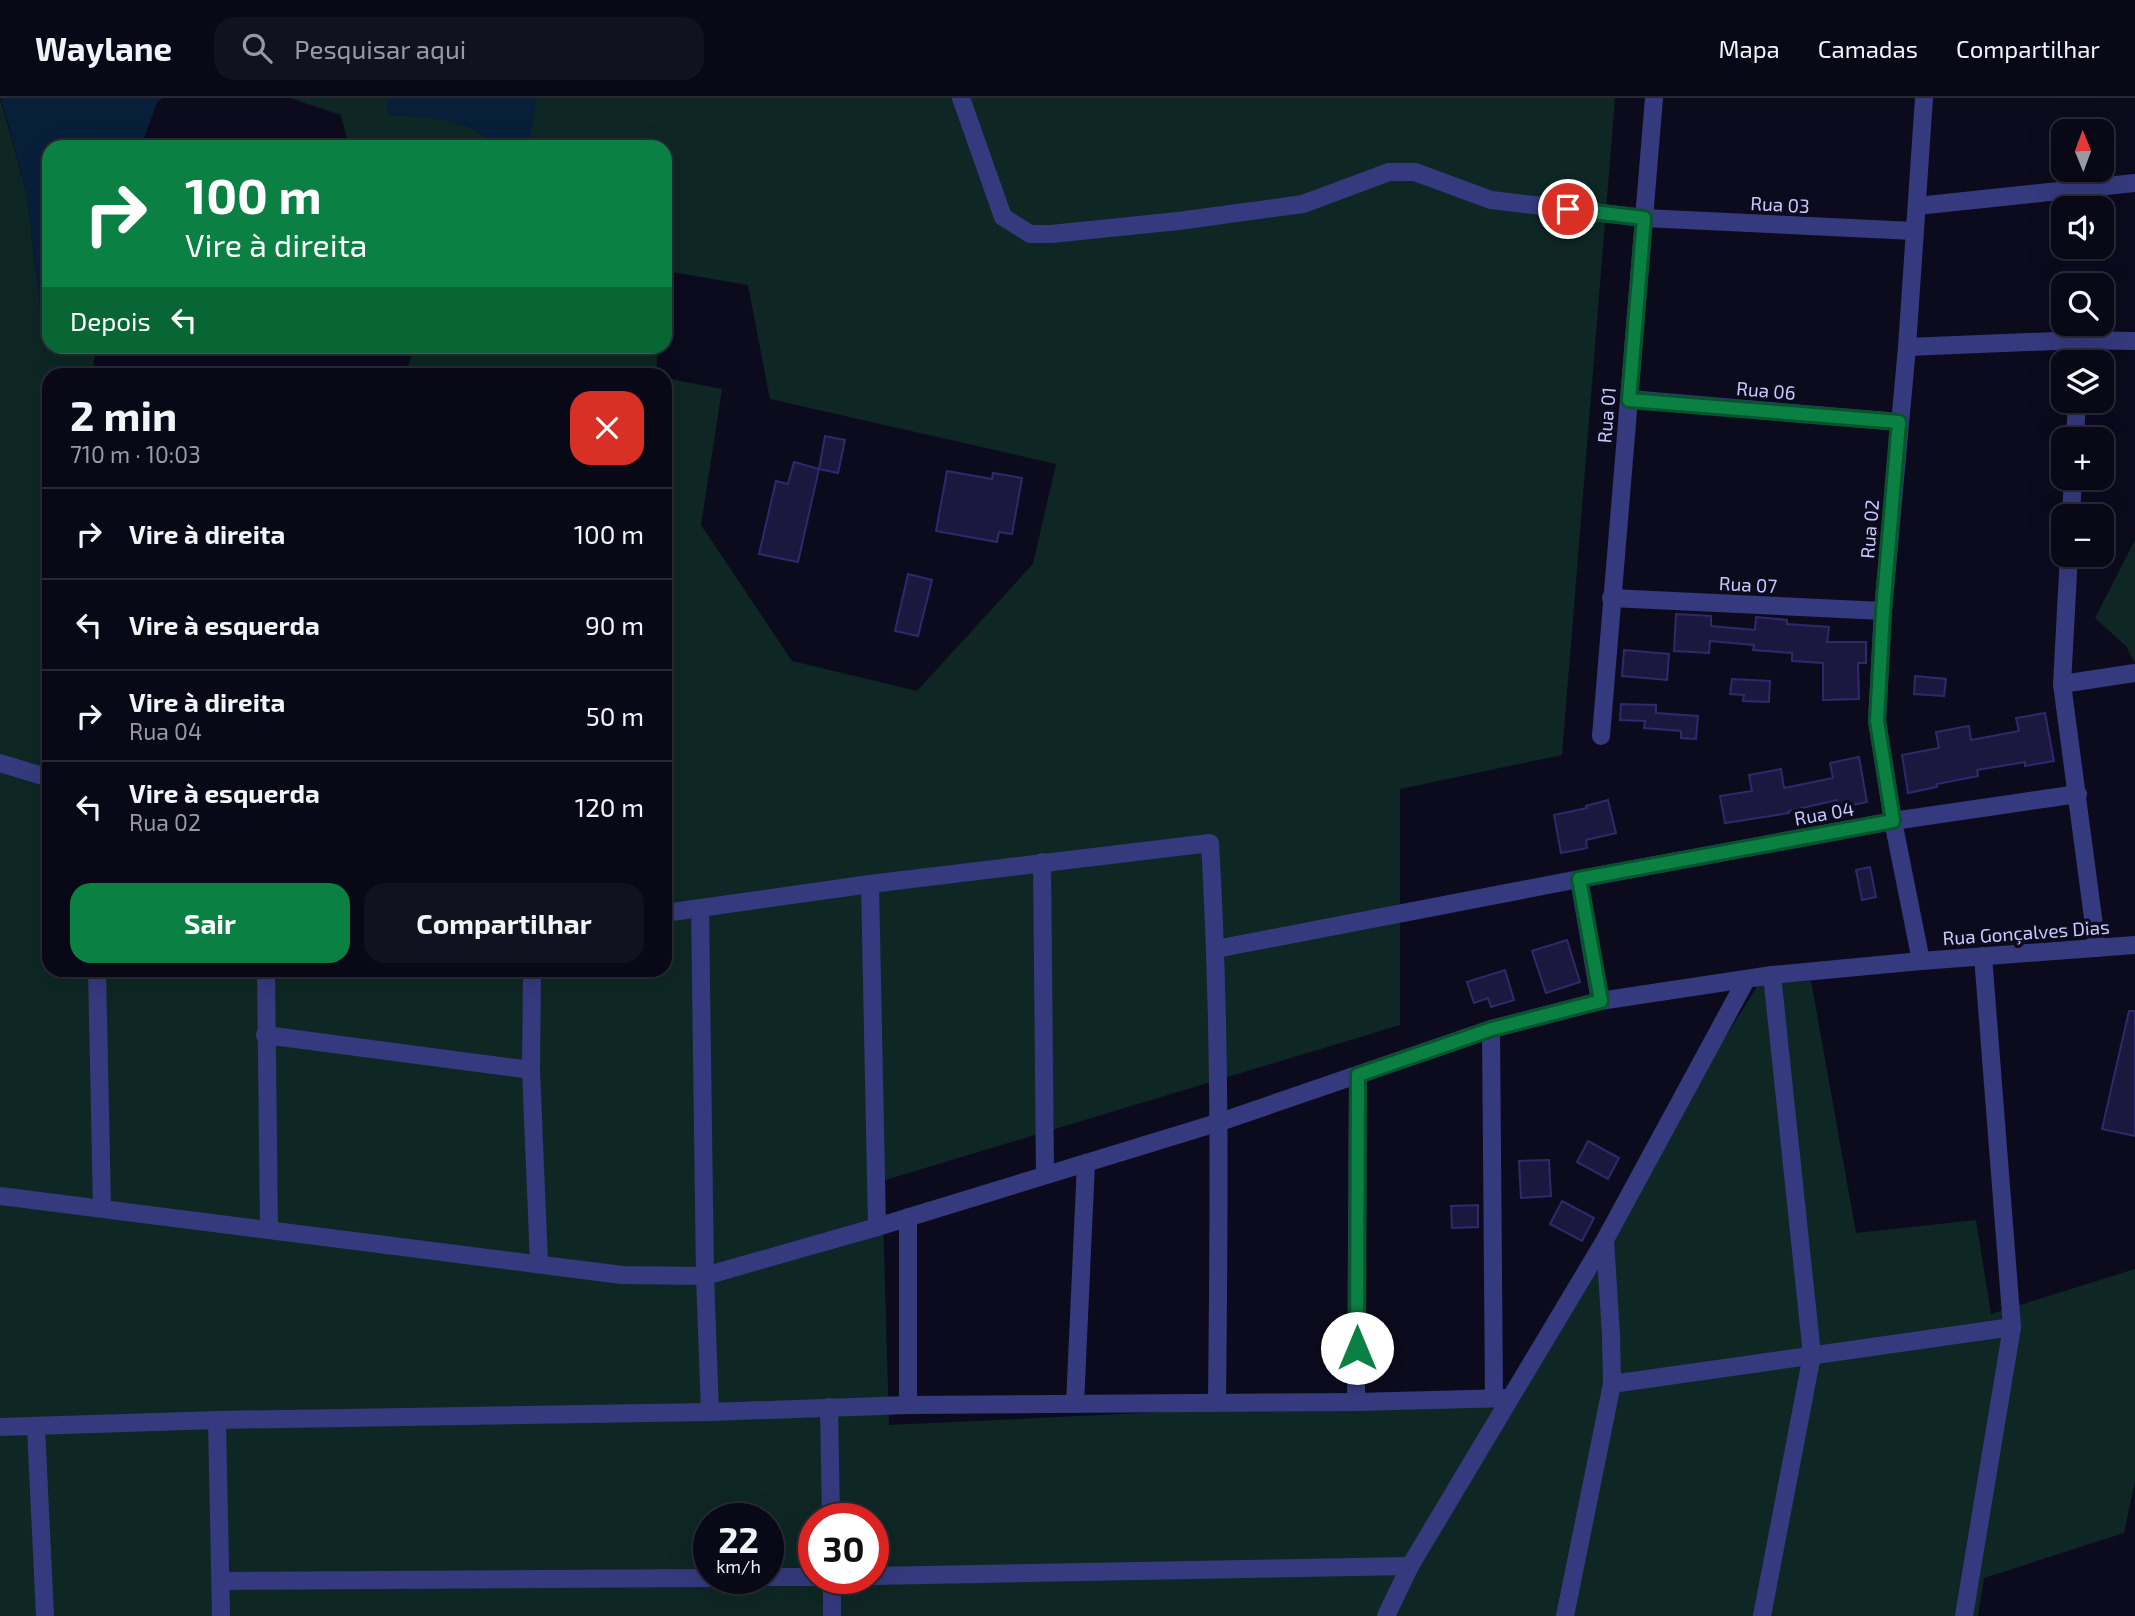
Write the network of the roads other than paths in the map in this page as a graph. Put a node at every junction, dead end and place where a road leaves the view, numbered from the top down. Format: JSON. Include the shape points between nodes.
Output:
{"nodes":[{"id":1,"x":961,"y":98,"type":"edge"},
{"id":2,"x":1654,"y":98,"type":"edge"},
{"id":3,"x":1924,"y":98,"type":"edge"},
{"id":4,"x":2135,"y":183,"type":"edge"},
{"id":5,"x":1917,"y":206,"type":"junction"},
{"id":6,"x":1644,"y":218,"type":"junction"},
{"id":7,"x":1914,"y":231,"type":"junction"},
{"id":8,"x":2080,"y":340,"type":"junction"},
{"id":9,"x":2135,"y":341,"type":"edge"},
{"id":10,"x":1908,"y":347,"type":"junction"},
{"id":11,"x":2080,"y":350,"type":"edge"},
{"id":12,"x":1629,"y":400,"type":"junction"},
{"id":13,"x":1899,"y":422,"type":"junction"},
{"id":14,"x":2068,"y":567,"type":"edge"},
{"id":15,"x":1611,"y":598,"type":"junction"},
{"id":16,"x":1883,"y":611,"type":"junction"},
{"id":17,"x":2135,"y":673,"type":"edge"},
{"id":18,"x":2062,"y":684,"type":"junction"},
{"id":19,"x":1601,"y":736,"type":"dead end"},
{"id":20,"x":0,"y":763,"type":"edge"},
{"id":21,"x":42,"y":776,"type":"edge"},
{"id":22,"x":2078,"y":794,"type":"junction"},
{"id":23,"x":1893,"y":821,"type":"junction"},
{"id":24,"x":1042,"y":862,"type":"junction"},
{"id":25,"x":1579,"y":879,"type":"junction"},
{"id":26,"x":870,"y":884,"type":"junction"},
{"id":27,"x":701,"y":908,"type":"junction"},
{"id":28,"x":672,"y":912,"type":"edge"},
{"id":29,"x":2135,"y":945,"type":"edge"},
{"id":30,"x":2097,"y":948,"type":"junction"},
{"id":31,"x":1216,"y":949,"type":"junction"},
{"id":32,"x":1983,"y":956,"type":"junction"},
{"id":33,"x":1921,"y":961,"type":"junction"},
{"id":34,"x":1772,"y":975,"type":"junction"},
{"id":35,"x":97,"y":977,"type":"edge"},
{"id":36,"x":266,"y":977,"type":"edge"},
{"id":37,"x":532,"y":977,"type":"edge"},
{"id":38,"x":1746,"y":980,"type":"junction"},
{"id":39,"x":1601,"y":1001,"type":"junction"},
{"id":40,"x":1492,"y":1029,"type":"junction"},
{"id":41,"x":265,"y":1035,"type":"junction"},
{"id":42,"x":531,"y":1070,"type":"junction"},
{"id":43,"x":1358,"y":1075,"type":"junction"},
{"id":44,"x":1220,"y":1122,"type":"junction"},
{"id":45,"x":1086,"y":1163,"type":"junction"},
{"id":46,"x":1045,"y":1174,"type":"junction"},
{"id":47,"x":0,"y":1196,"type":"edge"},
{"id":48,"x":102,"y":1208,"type":"junction"},
{"id":49,"x":908,"y":1217,"type":"junction"},
{"id":50,"x":877,"y":1227,"type":"junction"},
{"id":51,"x":269,"y":1230,"type":"junction"},
{"id":52,"x":1605,"y":1240,"type":"junction"},
{"id":53,"x":539,"y":1263,"type":"junction"},
{"id":54,"x":705,"y":1276,"type":"junction"},
{"id":55,"x":2012,"y":1327,"type":"junction"},
{"id":56,"x":1812,"y":1355,"type":"junction"},
{"id":57,"x":1612,"y":1384,"type":"junction"},
{"id":58,"x":1501,"y":1397,"type":"junction"},
{"id":59,"x":1217,"y":1402,"type":"junction"},
{"id":60,"x":1356,"y":1402,"type":"junction"},
{"id":61,"x":1075,"y":1404,"type":"junction"},
{"id":62,"x":908,"y":1405,"type":"junction"},
{"id":63,"x":829,"y":1407,"type":"junction"},
{"id":64,"x":710,"y":1412,"type":"junction"},
{"id":65,"x":217,"y":1420,"type":"junction"},
{"id":66,"x":0,"y":1427,"type":"edge"},
{"id":67,"x":36,"y":1427,"type":"junction"},
{"id":68,"x":831,"y":1503,"type":"edge"},
{"id":69,"x":1410,"y":1566,"type":"junction"},
{"id":70,"x":889,"y":1576,"type":"edge"},
{"id":71,"x":693,"y":1578,"type":"edge"},
{"id":72,"x":220,"y":1581,"type":"junction"},
{"id":73,"x":832,"y":1594,"type":"edge"},
{"id":74,"x":1394,"y":1612,"type":"edge"},
{"id":75,"x":45,"y":1616,"type":"edge"},
{"id":76,"x":221,"y":1616,"type":"edge"},
{"id":77,"x":832,"y":1616,"type":"edge"},
{"id":78,"x":1565,"y":1616,"type":"edge"},
{"id":79,"x":1762,"y":1616,"type":"edge"},
{"id":80,"x":1964,"y":1616,"type":"edge"}],
"edges":[{"from":1,"to":6,"type":"street","name":"Rua 03","via":[[1003,217],[1030,234],[1178,222],[1303,204],[1389,172],[1415,172],[1492,200]]},
{"from":2,"to":6,"type":"street","name":"Rua 01"},
{"from":3,"to":5,"type":"street","name":"Rua 02"},
{"from":4,"to":5,"type":"street"},
{"from":5,"to":7,"type":"street","name":"Rua 02"},
{"from":6,"to":7,"type":"street","name":"Rua 03"},
{"from":6,"to":12,"type":"street","name":"Rua 01"},
{"from":7,"to":10,"type":"street","name":"Rua 02"},
{"from":8,"to":9,"type":"street"},
{"from":8,"to":10,"type":"street"},
{"from":8,"to":11,"type":"street"},
{"from":10,"to":13,"type":"street","name":"Rua 02"},
{"from":12,"to":13,"type":"street","name":"Rua 06"},
{"from":12,"to":15,"type":"street","name":"Rua 01"},
{"from":13,"to":16,"type":"street","name":"Rua 02"},
{"from":14,"to":18,"type":"street"},
{"from":15,"to":16,"type":"street","name":"Rua 07"},
{"from":15,"to":19,"type":"street","name":"Rua 01"},
{"from":16,"to":23,"type":"street","name":"Rua 02","via":[[1877,721]]},
{"from":17,"to":18,"type":"street"},
{"from":18,"to":22,"type":"street"},
{"from":20,"to":21,"type":"street"},
{"from":22,"to":23,"type":"street","name":"Rua 04"},
{"from":22,"to":30,"type":"street"},
{"from":23,"to":25,"type":"street","name":"Rua 04"},
{"from":23,"to":33,"type":"street","name":"Rua 02"},
{"from":24,"to":26,"type":"street"},
{"from":24,"to":31,"type":"street","via":[[1210,843]]},
{"from":24,"to":46,"type":"street"},
{"from":25,"to":31,"type":"street","name":"Rua 04"},
{"from":25,"to":39,"type":"street"},
{"from":26,"to":27,"type":"street"},
{"from":26,"to":50,"type":"street"},
{"from":27,"to":28,"type":"street"},
{"from":27,"to":54,"type":"street"},
{"from":29,"to":30,"type":"street","name":"Rua Gonçalves Dias"},
{"from":30,"to":32,"type":"street","name":"Rua Gonçalves Dias"},
{"from":31,"to":44,"type":"street"},
{"from":32,"to":33,"type":"street","name":"Rua Gonçalves Dias"},
{"from":32,"to":55,"type":"street"},
{"from":33,"to":34,"type":"street","name":"Rua Gonçalves Dias"},
{"from":34,"to":38,"type":"street","name":"Rua Gonçalves Dias"},
{"from":34,"to":56,"type":"street"},
{"from":35,"to":48,"type":"street"},
{"from":36,"to":41,"type":"street"},
{"from":37,"to":42,"type":"street"},
{"from":38,"to":39,"type":"street","name":"Rua Gonçalves Dias"},
{"from":38,"to":52,"type":"street"},
{"from":39,"to":40,"type":"street","name":"Rua Gonçalves Dias"},
{"from":40,"to":43,"type":"street","name":"Rua Gonçalves Dias"},
{"from":40,"to":58,"type":"street"},
{"from":41,"to":42,"type":"street"},
{"from":41,"to":51,"type":"street"},
{"from":42,"to":53,"type":"street"},
{"from":43,"to":44,"type":"street","name":"Rua Gonçalves Dias"},
{"from":43,"to":60,"type":"street"},
{"from":44,"to":45,"type":"street","name":"Rua Gonçalves Dias"},
{"from":44,"to":59,"type":"street"},
{"from":45,"to":46,"type":"street","name":"Rua Gonçalves Dias"},
{"from":45,"to":61,"type":"street"},
{"from":46,"to":49,"type":"street","name":"Rua Gonçalves Dias"},
{"from":47,"to":48,"type":"street","name":"Rua Gonçalves Dias"},
{"from":48,"to":51,"type":"street","name":"Rua Gonçalves Dias"},
{"from":49,"to":50,"type":"street","name":"Rua Gonçalves Dias"},
{"from":49,"to":62,"type":"street"},
{"from":50,"to":54,"type":"street","name":"Rua Gonçalves Dias"},
{"from":51,"to":53,"type":"street","name":"Rua Gonçalves Dias"},
{"from":52,"to":57,"type":"street"},
{"from":52,"to":58,"type":"street"},
{"from":53,"to":54,"type":"street","name":"Rua Gonçalves Dias","via":[[622,1275]]},
{"from":54,"to":64,"type":"street"},
{"from":55,"to":56,"type":"street"},
{"from":55,"to":80,"type":"street"},
{"from":56,"to":57,"type":"street"},
{"from":56,"to":79,"type":"street"},
{"from":57,"to":78,"type":"street"},
{"from":58,"to":60,"type":"street"},
{"from":58,"to":69,"type":"street"},
{"from":59,"to":60,"type":"street"},
{"from":59,"to":61,"type":"street"},
{"from":61,"to":62,"type":"street"},
{"from":62,"to":63,"type":"street"},
{"from":63,"to":64,"type":"street"},
{"from":63,"to":68,"type":"street"},
{"from":64,"to":65,"type":"street"},
{"from":65,"to":67,"type":"street"},
{"from":65,"to":72,"type":"street"},
{"from":66,"to":67,"type":"street"},
{"from":67,"to":75,"type":"street"},
{"from":69,"to":70,"type":"street"},
{"from":69,"to":74,"type":"street"},
{"from":71,"to":72,"type":"street"},
{"from":72,"to":76,"type":"street"},
{"from":73,"to":77,"type":"street"}]}
